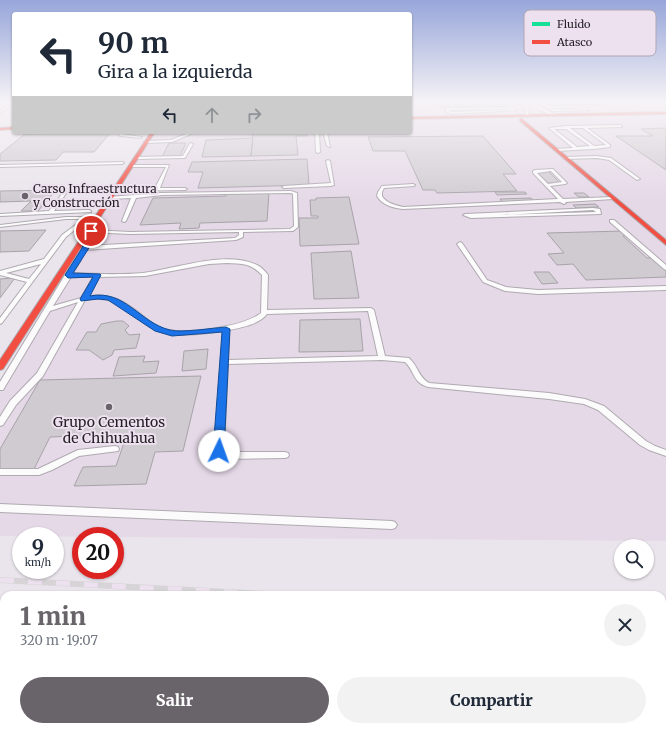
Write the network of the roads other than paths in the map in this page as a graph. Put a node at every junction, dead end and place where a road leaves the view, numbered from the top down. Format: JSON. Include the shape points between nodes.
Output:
{"nodes":[{"id":1,"x":120,"y":135,"type":"edge"},
{"id":2,"x":187,"y":135,"type":"edge"},
{"id":3,"x":317,"y":135,"type":"edge"},
{"id":4,"x":326,"y":135,"type":"edge"},
{"id":5,"x":541,"y":135,"type":"edge"},
{"id":6,"x":560,"y":135,"type":"edge"},
{"id":7,"x":577,"y":135,"type":"edge"},
{"id":8,"x":595,"y":135,"type":"edge"},
{"id":9,"x":143,"y":137,"type":"edge"},
{"id":10,"x":317,"y":140,"type":"junction"},
{"id":11,"x":327,"y":140,"type":"junction"},
{"id":12,"x":191,"y":144,"type":"dead end"},
{"id":13,"x":329,"y":146,"type":"dead end"},
{"id":14,"x":576,"y":148,"type":"junction"},
{"id":15,"x":594,"y":148,"type":"junction"},
{"id":16,"x":557,"y":150,"type":"junction"},
{"id":17,"x":318,"y":152,"type":"dead end"},
{"id":18,"x":565,"y":158,"type":"junction"},
{"id":19,"x":328,"y":161,"type":"dead end"},
{"id":20,"x":134,"y":162,"type":"junction"},
{"id":21,"x":122,"y":163,"type":"junction"},
{"id":22,"x":0,"y":166,"type":"edge"},
{"id":23,"x":113,"y":175,"type":"dead end"},
{"id":24,"x":638,"y":179,"type":"dead end"},
{"id":25,"x":413,"y":185,"type":"dead end"},
{"id":26,"x":546,"y":185,"type":"junction"},
{"id":27,"x":158,"y":189,"type":"junction"},
{"id":28,"x":65,"y":192,"type":"dead end"},
{"id":29,"x":113,"y":194,"type":"junction"},
{"id":30,"x":134,"y":197,"type":"junction"},
{"id":31,"x":613,"y":198,"type":"junction"},
{"id":32,"x":562,"y":201,"type":"junction"},
{"id":33,"x":572,"y":210,"type":"junction"},
{"id":34,"x":50,"y":213,"type":"junction"},
{"id":35,"x":86,"y":214,"type":"junction"},
{"id":36,"x":0,"y":215,"type":"edge"},
{"id":37,"x":124,"y":221,"type":"dead end"},
{"id":38,"x":612,"y":221,"type":"dead end"},
{"id":39,"x":0,"y":226,"type":"edge"},
{"id":40,"x":91,"y":228,"type":"junction"},
{"id":41,"x":242,"y":230,"type":"junction"},
{"id":42,"x":666,"y":243,"type":"edge"},
{"id":43,"x":460,"y":244,"type":"dead end"},
{"id":44,"x":85,"y":248,"type":"junction"},
{"id":45,"x":44,"y":261,"type":"junction"},
{"id":46,"x":666,"y":268,"type":"edge"},
{"id":47,"x":0,"y":273,"type":"edge"},
{"id":48,"x":68,"y":275,"type":"junction"},
{"id":49,"x":98,"y":275,"type":"junction"},
{"id":50,"x":30,"y":282,"type":"junction"},
{"id":51,"x":41,"y":283,"type":"dead end"},
{"id":52,"x":666,"y":288,"type":"edge"},
{"id":53,"x":84,"y":299,"type":"junction"},
{"id":54,"x":47,"y":310,"type":"junction"},
{"id":55,"x":264,"y":312,"type":"junction"},
{"id":56,"x":0,"y":322,"type":"edge"},
{"id":57,"x":226,"y":329,"type":"junction"},
{"id":58,"x":382,"y":358,"type":"junction"},
{"id":59,"x":224,"y":362,"type":"junction"},
{"id":60,"x":0,"y":367,"type":"edge"},
{"id":61,"x":0,"y":388,"type":"edge"},
{"id":62,"x":0,"y":423,"type":"edge"},
{"id":63,"x":115,"y":449,"type":"dead end"},
{"id":64,"x":666,"y":454,"type":"edge"},
{"id":65,"x":285,"y":455,"type":"dead end"},
{"id":66,"x":0,"y":472,"type":"edge"},
{"id":67,"x":0,"y":508,"type":"edge"},
{"id":68,"x":392,"y":525,"type":"dead end"}],
"edges":[{"from":1,"to":9,"type":"lane"},
{"from":2,"to":9,"type":"lane","via":[[175,140]]},
{"from":3,"to":10,"type":"lane"},
{"from":4,"to":11,"type":"lane"},
{"from":5,"to":16,"type":"main road"},
{"from":6,"to":14,"type":"lane"},
{"from":7,"to":15,"type":"lane"},
{"from":8,"to":15,"type":"lane","via":[[609,146]]},
{"from":9,"to":20,"type":"main road"},
{"from":9,"to":21,"type":"main road"},
{"from":10,"to":11,"type":"lane"},
{"from":10,"to":17,"type":"lane"},
{"from":11,"to":13,"type":"lane"},
{"from":12,"to":20,"type":"lane","via":[[184,158]]},
{"from":14,"to":15,"type":"lane"},
{"from":14,"to":16,"type":"lane"},
{"from":16,"to":18,"type":"main road"},
{"from":18,"to":24,"type":"lane","via":[[610,159]]},
{"from":18,"to":31,"type":"main road"},
{"from":19,"to":27,"type":"lane","via":[[333,184],[329,186]]},
{"from":20,"to":27,"type":"lane","via":[[168,166]]},
{"from":20,"to":29,"type":"main road"},
{"from":21,"to":22,"type":"lane"},
{"from":21,"to":23,"type":"main road"},
{"from":25,"to":32,"type":"lane","via":[[383,187],[379,194],[387,204],[403,208]]},
{"from":26,"to":26,"type":"lane","via":[[562,184],[565,183],[552,170],[535,171]]},
{"from":26,"to":32,"type":"lane"},
{"from":27,"to":29,"type":"lane"},
{"from":28,"to":34,"type":"lane"},
{"from":29,"to":30,"type":"lane"},
{"from":29,"to":40,"type":"main road"},
{"from":30,"to":37,"type":"lane"},
{"from":30,"to":41,"type":"lane","via":[[162,194],[284,191],[295,193],[294,229]]},
{"from":31,"to":32,"type":"lane"},
{"from":31,"to":42,"type":"main road"},
{"from":32,"to":33,"type":"lane"},
{"from":33,"to":33,"type":"lane","via":[[466,214],[465,215],[471,217],[599,213],[593,209]]},
{"from":34,"to":35,"type":"lane"},
{"from":34,"to":36,"type":"lane"},
{"from":35,"to":39,"type":"lane"},
{"from":35,"to":45,"type":"lane"},
{"from":35,"to":51,"type":"main road"},
{"from":38,"to":46,"type":"lane"},
{"from":40,"to":41,"type":"lane","via":[[130,232]]},
{"from":40,"to":44,"type":"lane"},
{"from":40,"to":60,"type":"main road"},
{"from":41,"to":44,"type":"lane","via":[[241,236],[236,239]]},
{"from":43,"to":52,"type":"lane","via":[[485,282],[505,289],[538,292]]},
{"from":44,"to":48,"type":"lane"},
{"from":45,"to":47,"type":"lane"},
{"from":45,"to":50,"type":"lane"},
{"from":47,"to":50,"type":"lane"},
{"from":48,"to":49,"type":"lane"},
{"from":48,"to":54,"type":"lane"},
{"from":49,"to":53,"type":"lane"},
{"from":49,"to":55,"type":"lane","via":[[147,274],[206,263],[249,263],[258,267],[265,275]]},
{"from":50,"to":56,"type":"lane"},
{"from":53,"to":54,"type":"lane"},
{"from":53,"to":57,"type":"lane","via":[[110,298],[158,329],[172,333]]},
{"from":53,"to":62,"type":"lane","via":[[40,374],[13,403]]},
{"from":54,"to":61,"type":"lane"},
{"from":55,"to":57,"type":"lane","via":[[257,321]]},
{"from":55,"to":58,"type":"lane","via":[[371,310]]},
{"from":57,"to":59,"type":"lane"},
{"from":58,"to":59,"type":"lane"},
{"from":58,"to":64,"type":"lane","via":[[407,360],[420,381],[428,385],[549,396],[585,402],[601,408],[643,443]]},
{"from":59,"to":65,"type":"lane","via":[[220,454]]},
{"from":63,"to":66,"type":"lane","via":[[78,453],[39,472]]},
{"from":67,"to":68,"type":"lane"}]}
